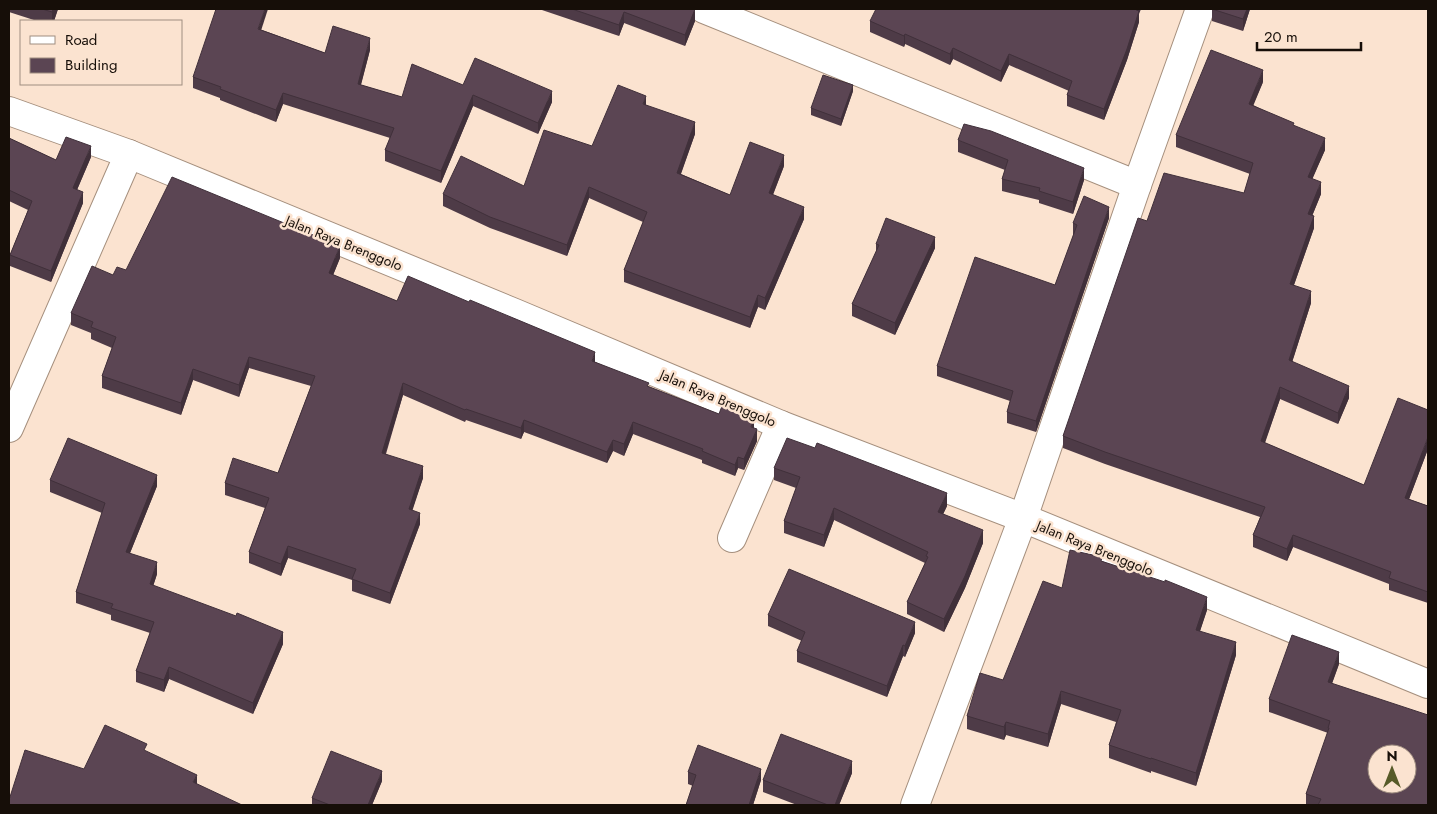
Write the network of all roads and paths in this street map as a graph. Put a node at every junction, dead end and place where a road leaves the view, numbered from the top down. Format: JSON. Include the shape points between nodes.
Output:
{"nodes":[{"id":1,"x":704,"y":9,"type":"edge"},
{"id":2,"x":1200,"y":9,"type":"edge"},
{"id":3,"x":9,"y":111,"type":"edge"},
{"id":4,"x":129,"y":154,"type":"junction"},
{"id":5,"x":1137,"y":185,"type":"junction"},
{"id":6,"x":782,"y":425,"type":"junction"},
{"id":7,"x":9,"y":428,"type":"edge"},
{"id":8,"x":1022,"y":518,"type":"junction"},
{"id":9,"x":732,"y":538,"type":"dead end"},
{"id":10,"x":1428,"y":684,"type":"edge"},
{"id":11,"x":916,"y":805,"type":"edge"}],
"edges":[{"from":1,"to":5,"type":"street"},
{"from":2,"to":5,"type":"street"},
{"from":3,"to":4,"type":"street","name":"Jalan Raya Brenggolo"},
{"from":4,"to":6,"type":"street","name":"Jalan Raya Brenggolo"},
{"from":4,"to":7,"type":"street"},
{"from":5,"to":8,"type":"street"},
{"from":6,"to":8,"type":"street","name":"Jalan Raya Brenggolo"},
{"from":6,"to":9,"type":"street"},
{"from":8,"to":10,"type":"street","name":"Jalan Raya Brenggolo"},
{"from":8,"to":11,"type":"street"}]}
